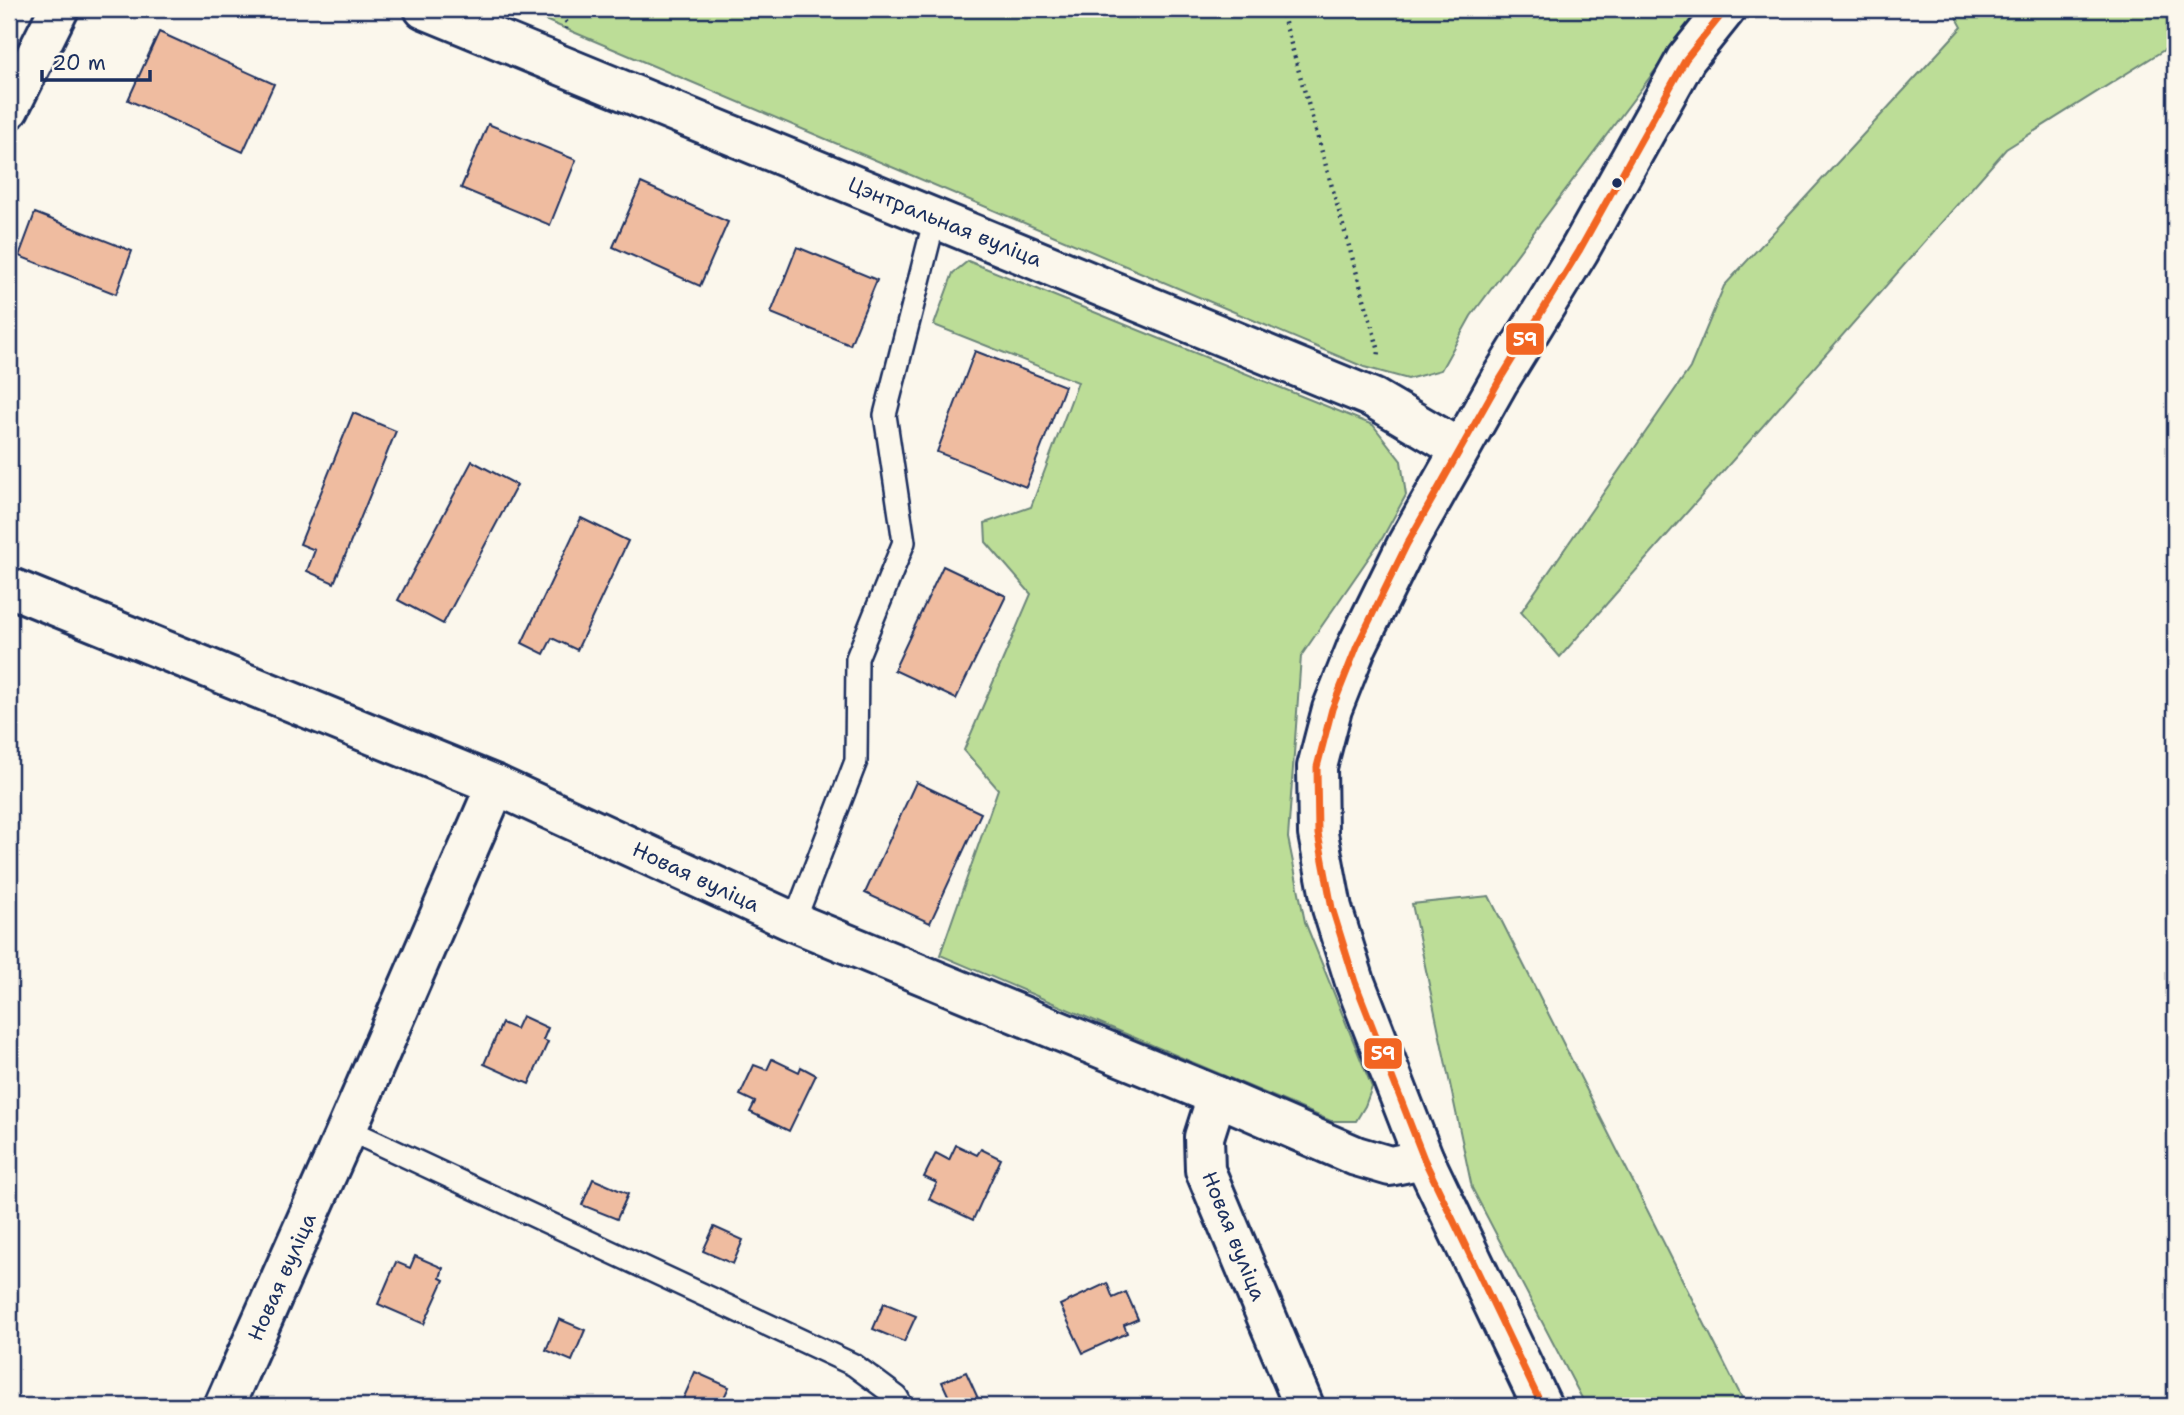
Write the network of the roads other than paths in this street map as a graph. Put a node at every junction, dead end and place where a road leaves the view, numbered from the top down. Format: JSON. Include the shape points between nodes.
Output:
{"nodes":[{"id":1,"x":59,"y":9,"type":"edge"},
{"id":2,"x":424,"y":9,"type":"edge"},
{"id":3,"x":1726,"y":9,"type":"edge"},
{"id":4,"x":9,"y":109,"type":"edge"},
{"id":5,"x":935,"y":218,"type":"junction"},
{"id":6,"x":1460,"y":449,"type":"junction"},
{"id":7,"x":10,"y":589,"type":"edge"},
{"id":8,"x":496,"y":785,"type":"junction"},
{"id":9,"x":794,"y":922,"type":"junction"},
{"id":10,"x":1217,"y":1096,"type":"junction"},
{"id":11,"x":347,"y":1129,"type":"junction"},
{"id":12,"x":1424,"y":1159,"type":"junction"},
{"id":13,"x":224,"y":1406,"type":"edge"},
{"id":14,"x":902,"y":1406,"type":"edge"},
{"id":15,"x":1304,"y":1406,"type":"edge"},
{"id":16,"x":1542,"y":1406,"type":"edge"}],
"edges":[{"from":1,"to":4,"type":"street"},
{"from":2,"to":5,"type":"street","name":"Цэнтральная вуліца"},
{"from":3,"to":6,"type":"street","via":[[1686,58],[1579,251]]},
{"from":5,"to":6,"type":"street","name":"Цэнтральная вуліца","via":[[1373,398]]},
{"from":5,"to":9,"type":"lane","via":[[884,415],[904,542],[857,658],[856,761]]},
{"from":6,"to":12,"type":"street","via":[[1357,646],[1332,709],[1317,768],[1318,834],[1332,908],[1355,982]]},
{"from":7,"to":8,"type":"street"},
{"from":8,"to":9,"type":"street","name":"Новая вуліца"},
{"from":8,"to":11,"type":"street","name":"Новая вуліца"},
{"from":9,"to":10,"type":"street","name":"Новая вуліца"},
{"from":10,"to":12,"type":"street","via":[[1356,1156],[1390,1166]]},
{"from":10,"to":15,"type":"street","name":"Новая вуліца","via":[[1204,1137],[1205,1170]]},
{"from":11,"to":13,"type":"street","name":"Новая вуліца"},
{"from":11,"to":14,"type":"lane","via":[[854,1365],[897,1397]]},
{"from":12,"to":16,"type":"street"}]}
